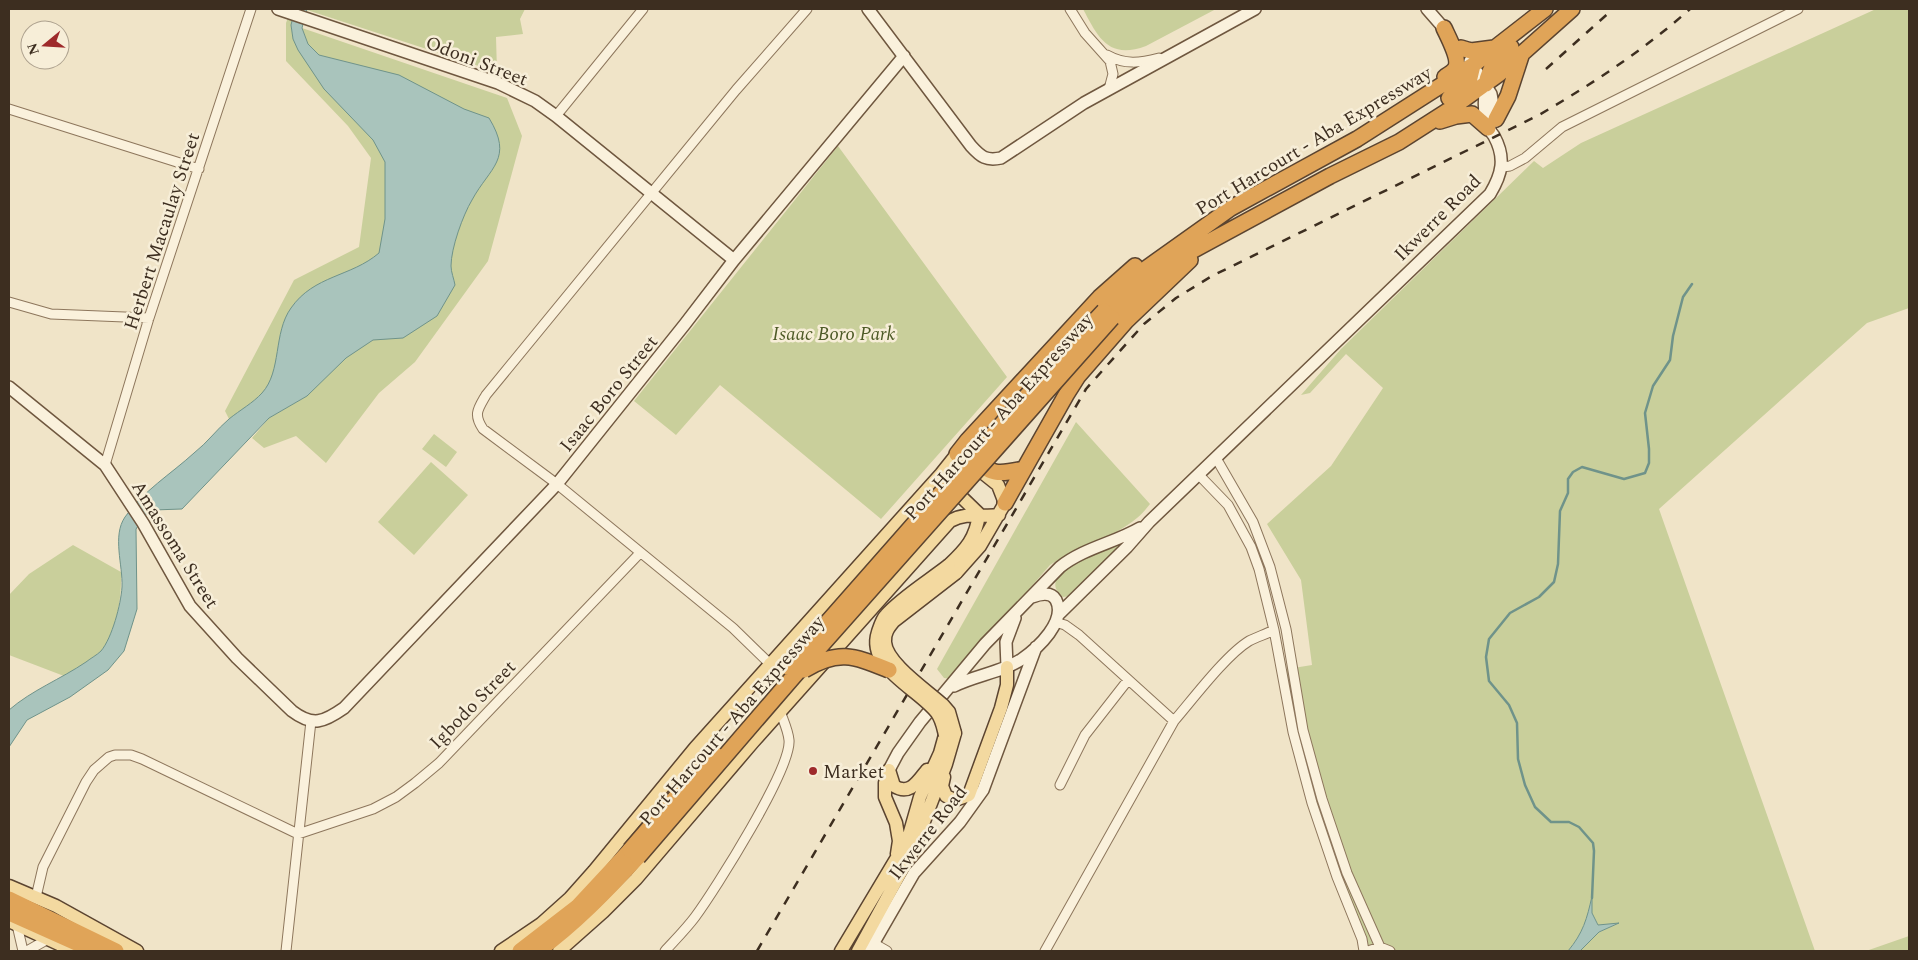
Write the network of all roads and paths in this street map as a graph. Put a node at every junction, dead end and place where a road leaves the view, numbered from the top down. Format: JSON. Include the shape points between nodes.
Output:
{"nodes":[{"id":1,"x":251,"y":9,"type":"edge"},
{"id":2,"x":643,"y":9,"type":"edge"},
{"id":3,"x":807,"y":9,"type":"edge"},
{"id":4,"x":868,"y":9,"type":"edge"},
{"id":5,"x":878,"y":9,"type":"edge"},
{"id":6,"x":1070,"y":9,"type":"edge"},
{"id":7,"x":1255,"y":9,"type":"edge"},
{"id":8,"x":1427,"y":9,"type":"edge"},
{"id":9,"x":1544,"y":9,"type":"edge"},
{"id":10,"x":1556,"y":9,"type":"edge"},
{"id":11,"x":1572,"y":9,"type":"edge"},
{"id":12,"x":1798,"y":9,"type":"edge"},
{"id":13,"x":283,"y":10,"type":"edge"},
{"id":14,"x":877,"y":21,"type":"junction"},
{"id":15,"x":1444,"y":28,"type":"junction"},
{"id":16,"x":1461,"y":48,"type":"junction"},
{"id":17,"x":1495,"y":48,"type":"junction"},
{"id":18,"x":1103,"y":53,"type":"junction"},
{"id":19,"x":904,"y":56,"type":"junction"},
{"id":20,"x":1521,"y":56,"type":"junction"},
{"id":21,"x":1164,"y":57,"type":"junction"},
{"id":22,"x":1473,"y":65,"type":"junction"},
{"id":23,"x":1486,"y":84,"type":"junction"},
{"id":24,"x":1109,"y":89,"type":"junction"},
{"id":25,"x":1425,"y":96,"type":"junction"},
{"id":26,"x":9,"y":110,"type":"edge"},
{"id":27,"x":556,"y":116,"type":"junction"},
{"id":28,"x":1424,"y":126,"type":"junction"},
{"id":29,"x":1493,"y":128,"type":"junction"},
{"id":30,"x":1399,"y":142,"type":"junction"},
{"id":31,"x":1503,"y":167,"type":"junction"},
{"id":32,"x":199,"y":169,"type":"junction"},
{"id":33,"x":652,"y":193,"type":"junction"},
{"id":34,"x":1230,"y":208,"type":"junction"},
{"id":35,"x":1222,"y":234,"type":"junction"},
{"id":36,"x":734,"y":260,"type":"junction"},
{"id":37,"x":9,"y":302,"type":"edge"},
{"id":38,"x":1108,"y":315,"type":"junction"},
{"id":39,"x":148,"y":318,"type":"junction"},
{"id":40,"x":9,"y":387,"type":"edge"},
{"id":41,"x":968,"y":440,"type":"junction"},
{"id":42,"x":957,"y":454,"type":"junction"},
{"id":43,"x":1216,"y":458,"type":"junction"},
{"id":44,"x":105,"y":464,"type":"junction"},
{"id":45,"x":1024,"y":468,"type":"junction"},
{"id":46,"x":942,"y":474,"type":"junction"},
{"id":47,"x":1199,"y":475,"type":"junction"},
{"id":48,"x":557,"y":484,"type":"junction"},
{"id":49,"x":1002,"y":509,"type":"junction"},
{"id":50,"x":979,"y":514,"type":"junction"},
{"id":51,"x":1149,"y":522,"type":"junction"},
{"id":52,"x":640,"y":553,"type":"junction"},
{"id":53,"x":953,"y":569,"type":"junction"},
{"id":54,"x":1032,"y":596,"type":"junction"},
{"id":55,"x":1069,"y":604,"type":"junction"},
{"id":56,"x":1019,"y":610,"type":"junction"},
{"id":57,"x":1057,"y":619,"type":"junction"},
{"id":58,"x":1274,"y":630,"type":"junction"},
{"id":59,"x":1079,"y":635,"type":"junction"},
{"id":60,"x":1036,"y":647,"type":"junction"},
{"id":61,"x":770,"y":664,"type":"junction"},
{"id":62,"x":1007,"y":667,"type":"junction"},
{"id":63,"x":889,"y":670,"type":"junction"},
{"id":64,"x":1128,"y":680,"type":"junction"},
{"id":65,"x":796,"y":684,"type":"junction"},
{"id":66,"x":950,"y":688,"type":"junction"},
{"id":67,"x":780,"y":711,"type":"junction"},
{"id":68,"x":311,"y":721,"type":"junction"},
{"id":69,"x":1174,"y":721,"type":"junction"},
{"id":70,"x":950,"y":734,"type":"junction"},
{"id":71,"x":943,"y":758,"type":"junction"},
{"id":72,"x":889,"y":770,"type":"junction"},
{"id":73,"x":1060,"y":785,"type":"dead end"},
{"id":74,"x":298,"y":834,"type":"junction"},
{"id":75,"x":634,"y":853,"type":"junction"},
{"id":76,"x":896,"y":859,"type":"junction"},
{"id":77,"x":9,"y":886,"type":"edge"},
{"id":78,"x":36,"y":897,"type":"junction"},
{"id":79,"x":9,"y":899,"type":"edge"},
{"id":80,"x":12,"y":920,"type":"edge"},
{"id":81,"x":51,"y":930,"type":"junction"},
{"id":82,"x":871,"y":947,"type":"edge"},
{"id":83,"x":1380,"y":947,"type":"junction"},
{"id":84,"x":23,"y":951,"type":"edge"},
{"id":85,"x":27,"y":951,"type":"edge"},
{"id":86,"x":74,"y":951,"type":"edge"},
{"id":87,"x":94,"y":951,"type":"edge"},
{"id":88,"x":116,"y":951,"type":"edge"},
{"id":89,"x":138,"y":951,"type":"edge"},
{"id":90,"x":286,"y":951,"type":"edge"},
{"id":91,"x":501,"y":951,"type":"edge"},
{"id":92,"x":520,"y":951,"type":"edge"},
{"id":93,"x":538,"y":951,"type":"edge"},
{"id":94,"x":559,"y":951,"type":"edge"},
{"id":95,"x":665,"y":951,"type":"edge"},
{"id":96,"x":841,"y":951,"type":"edge"},
{"id":97,"x":858,"y":951,"type":"edge"},
{"id":98,"x":887,"y":951,"type":"edge"},
{"id":99,"x":1045,"y":951,"type":"edge"},
{"id":100,"x":1366,"y":951,"type":"edge"},
{"id":101,"x":1390,"y":951,"type":"edge"}],
"edges":[{"from":1,"to":32,"type":"street","name":"Herbert Macaulay Street"},
{"from":2,"to":27,"type":"street"},
{"from":3,"to":33,"type":"street"},
{"from":4,"to":14,"type":"street"},
{"from":5,"to":14,"type":"street"},
{"from":6,"to":18,"type":"street"},
{"from":7,"to":21,"type":"street"},
{"from":8,"to":15,"type":"street"},
{"from":9,"to":17,"type":"highway","name":"Port Harcourt - Aba Expressway"},
{"from":10,"to":23,"type":"highway","via":[[1496,60],[1488,72]]},
{"from":11,"to":20,"type":"highway","name":"Port Harcourt - Aba Expressway"},
{"from":12,"to":31,"type":"street","name":"Ikwerre Road","via":[[1562,127],[1525,158]]},
{"from":13,"to":27,"type":"street","name":"Odoni Street","via":[[498,83],[535,101]]},
{"from":14,"to":19,"type":"street"},
{"from":15,"to":16,"type":"street"},
{"from":15,"to":25,"type":"highway","via":[[1457,65]]},
{"from":16,"to":17,"type":"highway","via":[[1471,51]]},
{"from":16,"to":22,"type":"street"},
{"from":17,"to":22,"type":"highway","name":"Port Harcourt - Aba Expressway"},
{"from":18,"to":21,"type":"street","via":[[1129,63]]},
{"from":18,"to":24,"type":"street","via":[[1113,74]]},
{"from":19,"to":24,"type":"street","via":[[971,146],[986,159],[1001,158]]},
{"from":19,"to":36,"type":"street","name":"Isaac Boro Street"},
{"from":20,"to":23,"type":"highway","name":"Port Harcourt - Aba Expressway"},
{"from":20,"to":29,"type":"highway"},
{"from":21,"to":24,"type":"street"},
{"from":22,"to":23,"type":"street"},
{"from":22,"to":25,"type":"highway","name":"Port Harcourt - Aba Expressway"},
{"from":22,"to":30,"type":"highway","via":[[1469,82],[1423,118]]},
{"from":23,"to":28,"type":"highway","name":"Port Harcourt - Aba Expressway"},
{"from":23,"to":29,"type":"street","via":[[1491,94]]},
{"from":25,"to":34,"type":"highway","name":"Port Harcourt - Aba Expressway","via":[[1357,139]]},
{"from":26,"to":32,"type":"street"},
{"from":27,"to":33,"type":"street","name":"Odoni Street"},
{"from":28,"to":29,"type":"highway","via":[[1472,114]]},
{"from":28,"to":30,"type":"highway","name":"Port Harcourt - Aba Expressway"},
{"from":29,"to":31,"type":"street"},
{"from":30,"to":35,"type":"highway","name":"Port Harcourt - Aba Expressway"},
{"from":31,"to":43,"type":"street","name":"Ikwerre Road","via":[[1490,194]]},
{"from":32,"to":39,"type":"street","name":"Herbert Macaulay Street"},
{"from":33,"to":36,"type":"street","name":"Odoni Street"},
{"from":33,"to":48,"type":"street","via":[[486,395],[478,409],[477,420],[483,429]]},
{"from":34,"to":38,"type":"highway","name":"Port Harcourt - Aba Expressway","via":[[1137,275]]},
{"from":34,"to":41,"type":"highway","via":[[1127,271]]},
{"from":35,"to":38,"type":"highway","name":"Port Harcourt - Aba Expressway","via":[[1174,262]]},
{"from":35,"to":45,"type":"highway","via":[[1126,321],[1078,376]]},
{"from":36,"to":48,"type":"street","name":"Isaac Boro Street"},
{"from":37,"to":39,"type":"street","via":[[51,314]]},
{"from":38,"to":65,"type":"highway","name":"Port Harcourt - Aba Expressway","bridge":true},
{"from":38,"to":75,"type":"highway","name":"Port Harcourt - Aba Expressway","bridge":true,"via":[[943,491]]},
{"from":39,"to":44,"type":"street","name":"Herbert Macaulay Street"},
{"from":40,"to":44,"type":"street","name":"Amassoma Street"},
{"from":41,"to":42,"type":"highway"},
{"from":41,"to":45,"type":"highway","via":[[985,468],[1002,473]]},
{"from":42,"to":46,"type":"main road"},
{"from":42,"to":49,"type":"main road","via":[[998,485]]},
{"from":43,"to":47,"type":"street","name":"Ikwerre Road"},
{"from":43,"to":83,"type":"street","via":[[1253,522],[1270,566],[1286,628],[1302,730],[1347,873]]},
{"from":44,"to":68,"type":"street","name":"Amassoma Street","via":[[190,606],[292,711]]},
{"from":45,"to":49,"type":"highway"},
{"from":46,"to":50,"type":"main road","via":[[942,478]]},
{"from":46,"to":61,"type":"main road"},
{"from":47,"to":51,"type":"street","name":"Ikwerre Road"},
{"from":47,"to":58,"type":"street","via":[[1228,505],[1251,547],[1266,590]]},
{"from":48,"to":52,"type":"street"},
{"from":48,"to":68,"type":"street","name":"Isaac Boro Street","via":[[344,708],[323,720]]},
{"from":49,"to":50,"type":"main road","via":[[988,517]]},
{"from":49,"to":53,"type":"main road","via":[[980,546]]},
{"from":50,"to":53,"type":"main road","via":[[975,534]]},
{"from":50,"to":65,"type":"main road","via":[[950,520]]},
{"from":51,"to":54,"type":"street","name":"Ikwerre Road","via":[[1072,558]]},
{"from":51,"to":55,"type":"street","name":"Ikwerre Road"},
{"from":52,"to":61,"type":"street","via":[[733,628]]},
{"from":52,"to":74,"type":"street","name":"Igbodo Street","via":[[439,763],[415,783],[373,808]]},
{"from":53,"to":63,"type":"main road","bridge":true,"via":[[884,617],[877,633],[876,647]]},
{"from":53,"to":70,"type":"main road","bridge":true,"via":[[894,621],[887,630],[885,641],[893,661],[949,712]]},
{"from":54,"to":56,"type":"street","name":"Ikwerre Road"},
{"from":54,"to":57,"type":"street","via":[[1049,594],[1054,597]]},
{"from":55,"to":57,"type":"street","name":"Ikwerre Road"},
{"from":55,"to":59,"type":"street","via":[[1067,616]]},
{"from":56,"to":62,"type":"street","via":[[1006,642]]},
{"from":56,"to":66,"type":"street","name":"Ikwerre Road","via":[[985,644]]},
{"from":57,"to":59,"type":"street"},
{"from":57,"to":60,"type":"street","name":"Ikwerre Road"},
{"from":58,"to":69,"type":"street","via":[[1248,642],[1234,654]]},
{"from":58,"to":100,"type":"street","via":[[1293,732],[1312,803],[1336,877]]},
{"from":59,"to":64,"type":"street"},
{"from":60,"to":62,"type":"street","name":"Ikwerre Road"},
{"from":60,"to":82,"type":"street","name":"Ikwerre Road","via":[[983,790],[960,822],[914,873]]},
{"from":61,"to":65,"type":"main road"},
{"from":61,"to":91,"type":"main road","via":[[570,898]]},
{"from":62,"to":66,"type":"street","name":"Ikwerre Road","via":[[969,678]]},
{"from":62,"to":71,"type":"main road","via":[[1007,685],[1001,708],[969,796],[955,800],[946,796],[942,786]]},
{"from":63,"to":65,"type":"highway","bridge":true,"via":[[866,660],[835,656],[821,661]]},
{"from":63,"to":70,"type":"main road","bridge":true,"via":[[937,713]]},
{"from":64,"to":69,"type":"street"},
{"from":64,"to":73,"type":"street","via":[[1085,735]]},
{"from":65,"to":67,"type":"main road"},
{"from":65,"to":75,"type":"highway","name":"Port Harcourt - Aba Expressway","bridge":true},
{"from":66,"to":72,"type":"street","name":"Ikwerre Road","via":[[920,722]]},
{"from":67,"to":94,"type":"main road","via":[[636,879]]},
{"from":67,"to":95,"type":"street","via":[[790,741],[787,758],[708,898]]},
{"from":68,"to":74,"type":"street"},
{"from":69,"to":99,"type":"street"},
{"from":70,"to":71,"type":"main road"},
{"from":71,"to":72,"type":"main road","via":[[906,790],[894,786]]},
{"from":71,"to":76,"type":"main road","name":"Ikwerre Road","via":[[920,797],[908,839]]},
{"from":71,"to":97,"type":"main road","via":[[912,850]]},
{"from":72,"to":76,"type":"main road","via":[[885,797],[898,832]]},
{"from":74,"to":78,"type":"street","via":[[142,759],[115,755],[102,762],[86,782],[43,867]]},
{"from":74,"to":90,"type":"street"},
{"from":75,"to":92,"type":"highway","name":"Port Harcourt - Aba Expressway","via":[[577,907]]},
{"from":75,"to":93,"type":"highway","name":"Port Harcourt - Aba Expressway","via":[[596,903]]},
{"from":76,"to":96,"type":"main road","name":"Ikwerre Road"},
{"from":77,"to":78,"type":"main road"},
{"from":78,"to":89,"type":"main road"},
{"from":79,"to":81,"type":"highway"},
{"from":80,"to":81,"type":"highway"},
{"from":80,"to":84,"type":"street"},
{"from":81,"to":85,"type":"street"},
{"from":81,"to":86,"type":"main road"},
{"from":81,"to":87,"type":"highway"},
{"from":81,"to":88,"type":"highway"},
{"from":82,"to":98,"type":"street"},
{"from":83,"to":100,"type":"street"},
{"from":83,"to":101,"type":"street"}]}
